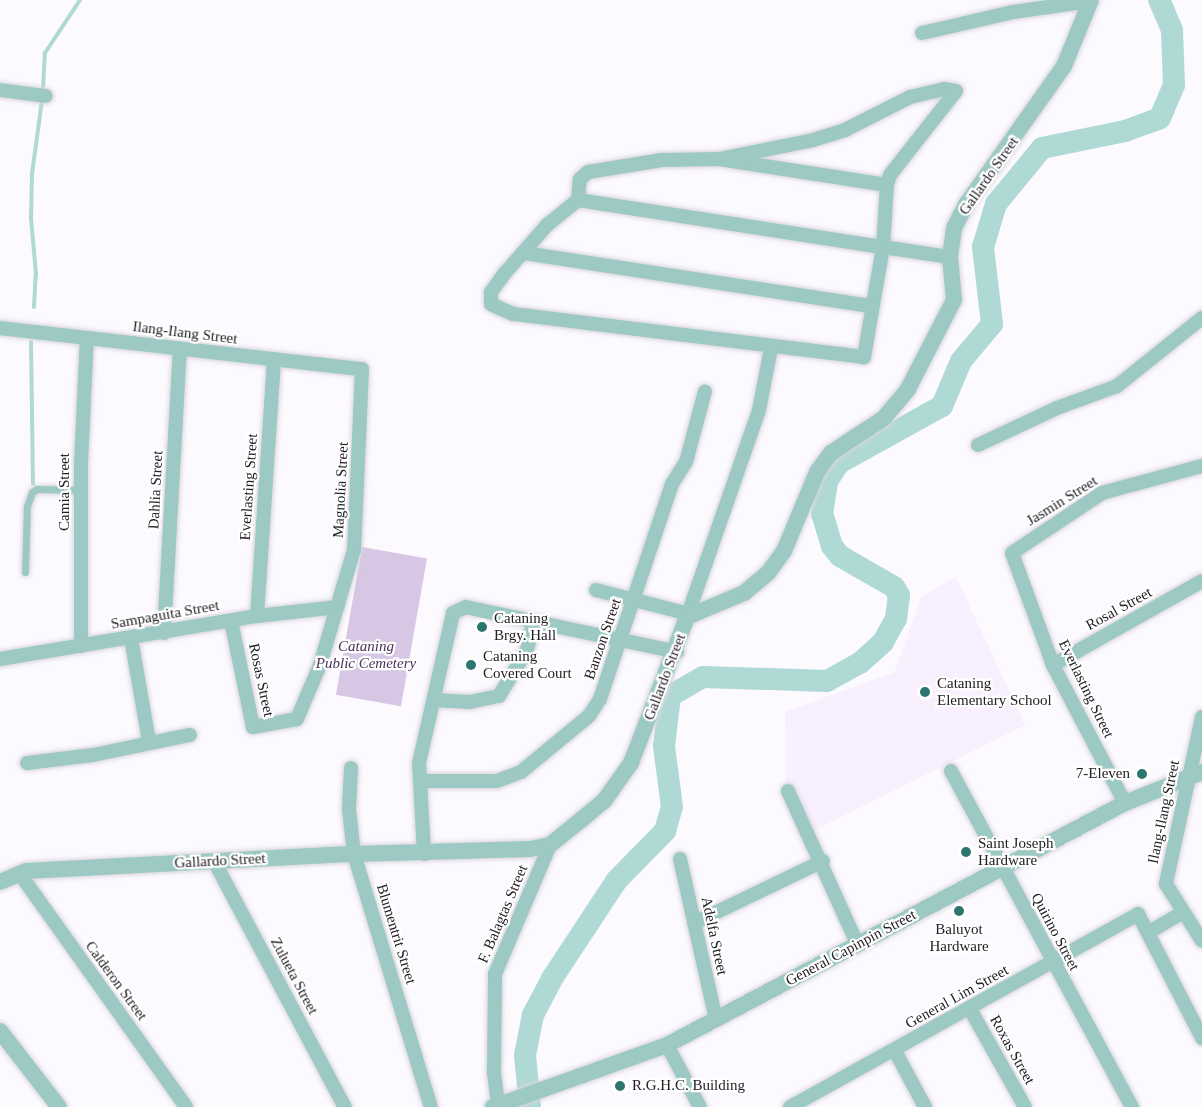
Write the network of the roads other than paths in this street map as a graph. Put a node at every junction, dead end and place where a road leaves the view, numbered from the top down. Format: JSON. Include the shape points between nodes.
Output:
{"nodes":[{"id":1,"x":1090,"y":1,"type":"edge"},
{"id":2,"x":922,"y":33,"type":"dead end"},
{"id":3,"x":0,"y":90,"type":"edge"},
{"id":4,"x":46,"y":96,"type":"dead end"},
{"id":5,"x":719,"y":159,"type":"junction"},
{"id":6,"x":887,"y":185,"type":"junction"},
{"id":7,"x":578,"y":200,"type":"junction"},
{"id":8,"x":883,"y":247,"type":"junction"},
{"id":9,"x":524,"y":253,"type":"junction"},
{"id":10,"x":950,"y":257,"type":"junction"},
{"id":11,"x":872,"y":306,"type":"junction"},
{"id":12,"x":1202,"y":318,"type":"edge"},
{"id":13,"x":0,"y":328,"type":"edge"},
{"id":14,"x":87,"y":338,"type":"junction"},
{"id":15,"x":771,"y":348,"type":"junction"},
{"id":16,"x":180,"y":349,"type":"junction"},
{"id":17,"x":274,"y":360,"type":"junction"},
{"id":18,"x":364,"y":373,"type":"joint"},
{"id":19,"x":705,"y":391,"type":"dead end"},
{"id":20,"x":978,"y":445,"type":"dead end"},
{"id":21,"x":1202,"y":466,"type":"edge"},
{"id":22,"x":82,"y":490,"type":"junction"},
{"id":23,"x":1012,"y":553,"type":"joint"},
{"id":24,"x":25,"y":572,"type":"dead end"},
{"id":25,"x":1202,"y":581,"type":"edge"},
{"id":26,"x":596,"y":590,"type":"dead end"},
{"id":27,"x":634,"y":599,"type":"junction"},
{"id":28,"x":337,"y":607,"type":"junction"},
{"id":29,"x":688,"y":615,"type":"junction"},
{"id":30,"x":257,"y":616,"type":"junction"},
{"id":31,"x":231,"y":621,"type":"junction"},
{"id":32,"x":533,"y":623,"type":"junction"},
{"id":33,"x":164,"y":633,"type":"junction"},
{"id":34,"x":131,"y":638,"type":"junction"},
{"id":35,"x":621,"y":641,"type":"junction"},
{"id":36,"x":81,"y":646,"type":"junction"},
{"id":37,"x":677,"y":652,"type":"junction"},
{"id":38,"x":0,"y":659,"type":"edge"},
{"id":39,"x":1053,"y":665,"type":"junction"},
{"id":40,"x":433,"y":700,"type":"junction"},
{"id":41,"x":1202,"y":717,"type":"edge"},
{"id":42,"x":190,"y":735,"type":"dead end"},
{"id":43,"x":149,"y":741,"type":"junction"},
{"id":44,"x":27,"y":763,"type":"dead end"},
{"id":45,"x":351,"y":768,"type":"dead end"},
{"id":46,"x":951,"y":771,"type":"dead end"},
{"id":47,"x":1195,"y":775,"type":"edge"},
{"id":48,"x":420,"y":781,"type":"junction"},
{"id":49,"x":788,"y":790,"type":"dead end"},
{"id":50,"x":1125,"y":803,"type":"junction"},
{"id":51,"x":550,"y":845,"type":"junction"},
{"id":52,"x":354,"y":854,"type":"junction"},
{"id":53,"x":424,"y":854,"type":"junction"},
{"id":54,"x":680,"y":859,"type":"dead end"},
{"id":55,"x":213,"y":861,"type":"junction"},
{"id":56,"x":823,"y":861,"type":"junction"},
{"id":57,"x":1002,"y":868,"type":"junction"},
{"id":58,"x":20,"y":874,"type":"junction"},
{"id":59,"x":0,"y":882,"type":"edge"},
{"id":60,"x":1183,"y":912,"type":"junction"},
{"id":61,"x":694,"y":923,"type":"junction"},
{"id":62,"x":1149,"y":932,"type":"junction"},
{"id":63,"x":1202,"y":941,"type":"edge"},
{"id":64,"x":858,"y":945,"type":"junction"},
{"id":65,"x":1052,"y":963,"type":"junction"},
{"id":66,"x":970,"y":1009,"type":"junction"},
{"id":67,"x":716,"y":1020,"type":"junction"},
{"id":68,"x":0,"y":1031,"type":"edge"},
{"id":69,"x":1202,"y":1038,"type":"edge"},
{"id":70,"x":667,"y":1045,"type":"junction"},
{"id":71,"x":895,"y":1051,"type":"junction"},
{"id":72,"x":815,"y":1101,"type":"edge"},
{"id":73,"x":502,"y":1103,"type":"edge"},
{"id":74,"x":59,"y":1107,"type":"edge"},
{"id":75,"x":186,"y":1107,"type":"edge"},
{"id":76,"x":345,"y":1107,"type":"edge"},
{"id":77,"x":431,"y":1107,"type":"edge"},
{"id":78,"x":700,"y":1107,"type":"edge"},
{"id":79,"x":790,"y":1107,"type":"edge"},
{"id":80,"x":925,"y":1107,"type":"edge"},
{"id":81,"x":1025,"y":1107,"type":"edge"},
{"id":82,"x":1132,"y":1107,"type":"edge"}],
"edges":[{"from":1,"to":2,"type":"street","via":[[1045,6]]},
{"from":1,"to":10,"type":"street","name":"Gallardo Street","via":[[1064,66],[967,203],[954,228]]},
{"from":3,"to":4,"type":"street"},
{"from":5,"to":6,"type":"street"},
{"from":5,"to":6,"type":"street","via":[[813,140],[845,130],[910,97],[940,90],[956,91],[890,175]]},
{"from":5,"to":7,"type":"street","via":[[662,160],[588,172],[580,179]]},
{"from":6,"to":8,"type":"street"},
{"from":7,"to":8,"type":"street"},
{"from":7,"to":9,"type":"street","via":[[547,225]]},
{"from":8,"to":10,"type":"street"},
{"from":8,"to":11,"type":"street"},
{"from":9,"to":11,"type":"street"},
{"from":9,"to":15,"type":"street","via":[[491,292],[491,304],[500,311]]},
{"from":10,"to":29,"type":"street","name":"Gallardo Street","via":[[952,306],[908,389],[884,418],[831,453],[817,472],[784,551],[768,573],[744,593]]},
{"from":11,"to":15,"type":"street","via":[[865,353],[860,359]]},
{"from":12,"to":20,"type":"street","via":[[1142,370],[1117,386],[1056,408]]},
{"from":13,"to":14,"type":"street","name":"Ilang-Ilang Street"},
{"from":14,"to":16,"type":"street","name":"Ilang-Ilang Street"},
{"from":14,"to":22,"type":"street","name":"Camia Street"},
{"from":15,"to":29,"type":"street","via":[[759,410]]},
{"from":16,"to":17,"type":"street","name":"Ilang-Ilang Street"},
{"from":16,"to":33,"type":"street","name":"Dahlia Street"},
{"from":17,"to":18,"type":"street","name":"Ilang-Ilang Street","via":[[358,366]]},
{"from":17,"to":30,"type":"street","name":"Everlasting Street"},
{"from":18,"to":28,"type":"street","name":"Magnolia Street","via":[[354,550]]},
{"from":19,"to":27,"type":"street","name":"Banzon Street","via":[[686,462],[672,484]]},
{"from":21,"to":23,"type":"street","name":"Jasmin Street","via":[[1102,493]]},
{"from":22,"to":24,"type":"lane","via":[[32,492],[27,506]]},
{"from":22,"to":36,"type":"street","name":"Camia Street"},
{"from":23,"to":39,"type":"street","name":"Everlasting Street"},
{"from":25,"to":39,"type":"street","name":"Rosal Street"},
{"from":26,"to":27,"type":"street"},
{"from":27,"to":29,"type":"street"},
{"from":27,"to":35,"type":"street","name":"Banzon Street"},
{"from":28,"to":30,"type":"street","name":"Sampaguita Street"},
{"from":28,"to":31,"type":"street","name":"Rosas Street","via":[[300,717],[253,727]]},
{"from":29,"to":37,"type":"street","name":"Gallardo Street"},
{"from":30,"to":31,"type":"street","name":"Sampaguita Street"},
{"from":31,"to":33,"type":"street","name":"Sampaguita Street"},
{"from":32,"to":35,"type":"street"},
{"from":32,"to":40,"type":"street","via":[[527,650],[499,696],[470,702]]},
{"from":32,"to":40,"type":"street","via":[[466,607],[453,613]]},
{"from":33,"to":34,"type":"street","name":"Sampaguita Street"},
{"from":34,"to":36,"type":"street","name":"Sampaguita Street"},
{"from":34,"to":43,"type":"street"},
{"from":35,"to":37,"type":"street"},
{"from":35,"to":48,"type":"street","name":"Banzon Street","via":[[600,699],[589,716],[521,772],[497,781]]},
{"from":36,"to":38,"type":"street","name":"Sampaguita Street"},
{"from":37,"to":51,"type":"street","name":"Gallardo Street","via":[[631,763],[604,801]]},
{"from":39,"to":50,"type":"street","name":"Everlasting Street"},
{"from":40,"to":48,"type":"street","via":[[419,763]]},
{"from":41,"to":47,"type":"street","name":"Ilang-Ilang Street"},
{"from":42,"to":43,"type":"street"},
{"from":43,"to":44,"type":"street","via":[[93,755]]},
{"from":45,"to":52,"type":"street","name":"Blumentrit Street","via":[[349,808]]},
{"from":46,"to":57,"type":"street","name":"Quirino Street"},
{"from":47,"to":50,"type":"street","name":"General Capinpin Street"},
{"from":47,"to":60,"type":"street","name":"Ilang-Ilang Street","via":[[1166,884]]},
{"from":48,"to":53,"type":"street"},
{"from":49,"to":56,"type":"street"},
{"from":50,"to":57,"type":"street","name":"General Capinpin Street"},
{"from":51,"to":53,"type":"street","name":"Gallardo Street"},
{"from":51,"to":73,"type":"street","name":"F. Balagtas Street","via":[[495,974],[494,1073]]},
{"from":52,"to":53,"type":"street","name":"Gallardo Street"},
{"from":52,"to":55,"type":"street","name":"Gallardo Street"},
{"from":52,"to":77,"type":"street","name":"Blumentrit Street"},
{"from":54,"to":61,"type":"street","name":"Adelfa Street"},
{"from":55,"to":58,"type":"street","name":"Gallardo Street"},
{"from":55,"to":76,"type":"street","name":"Zulueta Street"},
{"from":56,"to":61,"type":"street"},
{"from":56,"to":64,"type":"street"},
{"from":57,"to":64,"type":"street","name":"General Capinpin Street"},
{"from":57,"to":65,"type":"street","name":"Quirino Street"},
{"from":58,"to":59,"type":"street","name":"Gallardo Street"},
{"from":58,"to":75,"type":"street","name":"Calderon Street"},
{"from":60,"to":62,"type":"street"},
{"from":60,"to":63,"type":"street","name":"Ilang-Ilang Street"},
{"from":61,"to":67,"type":"street","name":"Adelfa Street"},
{"from":62,"to":65,"type":"street","name":"General Lim Street","via":[[1138,914]]},
{"from":62,"to":69,"type":"street"},
{"from":64,"to":67,"type":"street","name":"General Capinpin Street"},
{"from":65,"to":66,"type":"street","name":"General Lim Street"},
{"from":65,"to":82,"type":"street","name":"Quirino Street"},
{"from":66,"to":71,"type":"street","name":"General Lim Street"},
{"from":66,"to":81,"type":"street","name":"Roxas Street"},
{"from":67,"to":70,"type":"street","name":"General Capinpin Street"},
{"from":68,"to":74,"type":"street"},
{"from":70,"to":73,"type":"street","name":"General Capinpin Street"},
{"from":70,"to":78,"type":"street"},
{"from":71,"to":72,"type":"street","name":"General Lim Street"},
{"from":71,"to":80,"type":"street"},
{"from":72,"to":79,"type":"street","name":"General Lim Street"}]}
